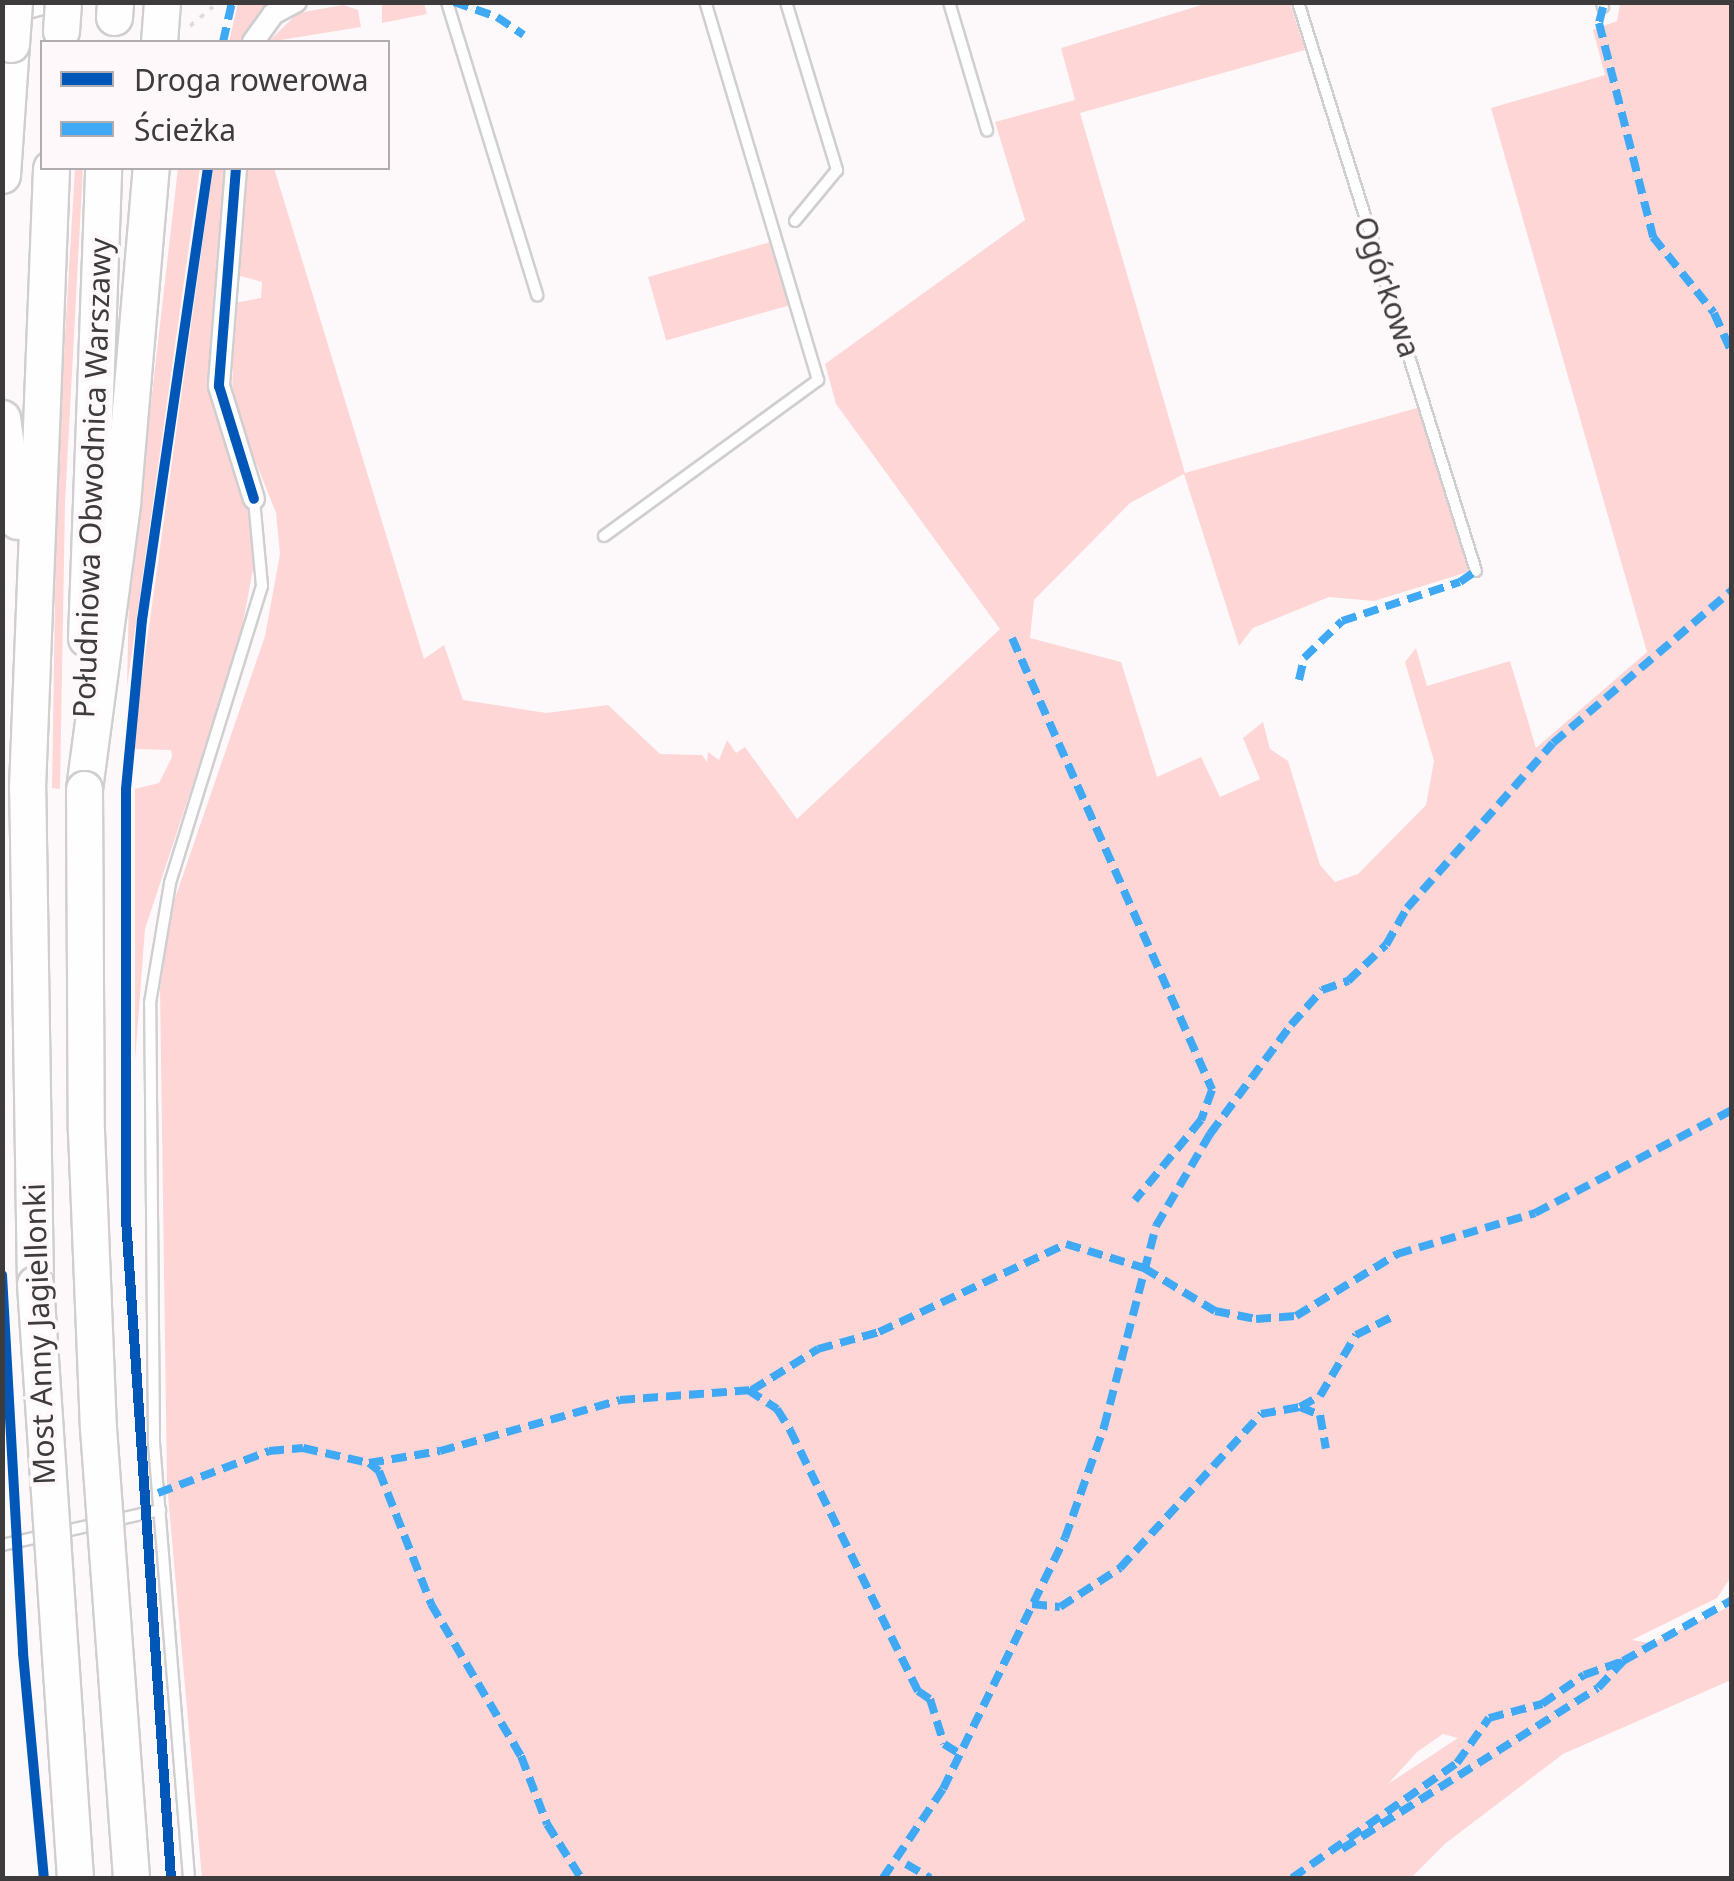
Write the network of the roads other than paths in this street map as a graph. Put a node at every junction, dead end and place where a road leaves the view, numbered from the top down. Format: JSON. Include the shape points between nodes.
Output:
{"nodes":[{"id":1,"x":14,"y":2,"type":"edge"},
{"id":2,"x":296,"y":2,"type":"edge"},
{"id":3,"x":447,"y":2,"type":"edge"},
{"id":4,"x":705,"y":2,"type":"edge"},
{"id":5,"x":786,"y":2,"type":"edge"},
{"id":6,"x":949,"y":2,"type":"edge"},
{"id":7,"x":1298,"y":2,"type":"edge"},
{"id":8,"x":162,"y":3,"type":"edge"},
{"id":9,"x":58,"y":20,"type":"edge"},
{"id":10,"x":7,"y":29,"type":"edge"},
{"id":11,"x":175,"y":34,"type":"edge"},
{"id":12,"x":255,"y":40,"type":"edge"},
{"id":13,"x":987,"y":130,"type":"dead end"},
{"id":14,"x":52,"y":170,"type":"edge"},
{"id":15,"x":103,"y":170,"type":"edge"},
{"id":16,"x":151,"y":170,"type":"edge"},
{"id":17,"x":236,"y":170,"type":"edge"},
{"id":18,"x":2,"y":175,"type":"edge"},
{"id":19,"x":795,"y":221,"type":"dead end"},
{"id":20,"x":537,"y":295,"type":"dead end"},
{"id":21,"x":2,"y":418,"type":"edge"},
{"id":22,"x":254,"y":499,"type":"joint"},
{"id":23,"x":604,"y":536,"type":"dead end"},
{"id":24,"x":1476,"y":571,"type":"dead end"},
{"id":25,"x":30,"y":612,"type":"junction"},
{"id":26,"x":28,"y":788,"type":"joint"},
{"id":27,"x":84,"y":789,"type":"junction"},
{"id":28,"x":160,"y":1510,"type":"junction"},
{"id":29,"x":2,"y":1545,"type":"edge"},
{"id":30,"x":75,"y":1878,"type":"edge"},
{"id":31,"x":131,"y":1878,"type":"edge"},
{"id":32,"x":190,"y":1878,"type":"edge"}],
"edges":[{"from":1,"to":10,"type":"highway","bridge":true},
{"from":2,"to":12,"type":"street","via":[[273,14]]},
{"from":3,"to":20,"type":"lane"},
{"from":4,"to":23,"type":"lane","via":[[818,380]]},
{"from":5,"to":19,"type":"lane","via":[[837,170]]},
{"from":6,"to":13,"type":"lane"},
{"from":7,"to":24,"type":"lane","name":"Ogórkowa"},
{"from":8,"to":11,"type":"highway"},
{"from":9,"to":10,"type":"street"},
{"from":10,"to":18,"type":"highway"},
{"from":14,"to":25,"type":"highway","name":"Południowa Obwodnica Warszawy"},
{"from":15,"to":27,"type":"highway","name":"Południowa Obwodnica Warszawy"},
{"from":16,"to":27,"type":"highway","via":[[122,503]]},
{"from":17,"to":22,"type":"street","via":[[218,386]]},
{"from":21,"to":25,"type":"highway"},
{"from":22,"to":28,"type":"lane","via":[[262,586],[170,883],[153,965]]},
{"from":25,"to":26,"type":"highway","name":"Południowa Obwodnica Warszawy"},
{"from":26,"to":30,"type":"highway","name":"Most Anny Jagiellonki","bridge":true,"via":[[37,1319]]},
{"from":27,"to":31,"type":"highway","name":"Most Anny Jagiellonki","bridge":true,"via":[[96,1390]]},
{"from":28,"to":29,"type":"lane"},
{"from":28,"to":32,"type":"lane"}]}
